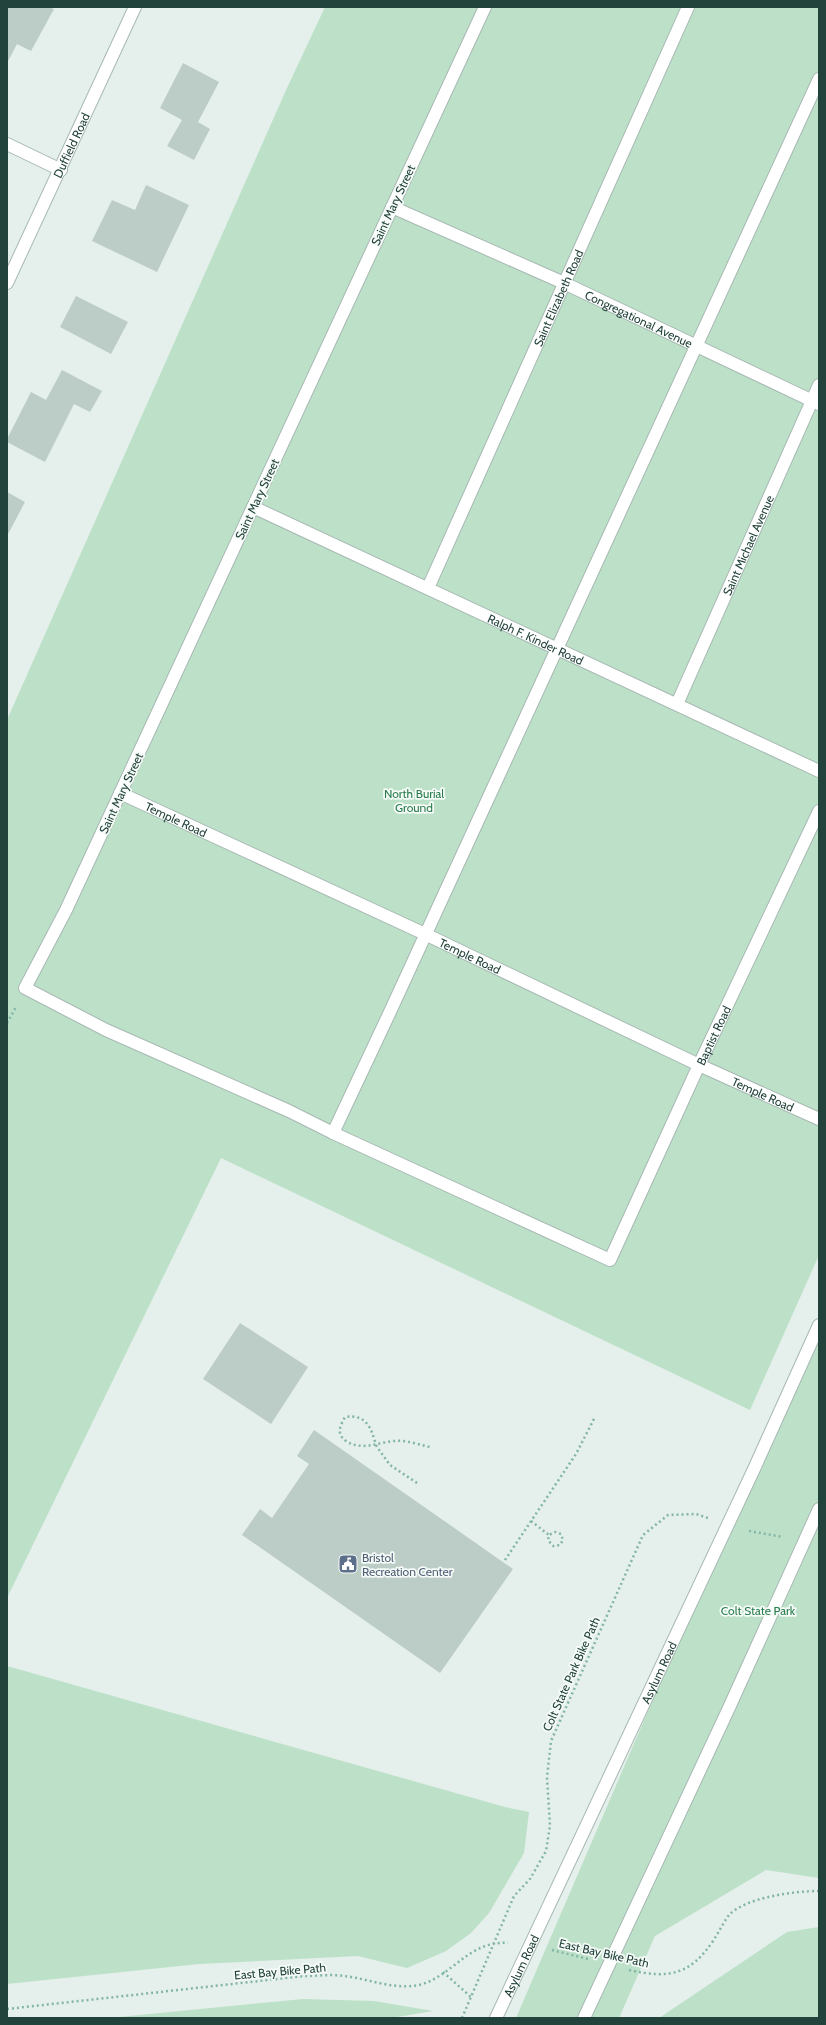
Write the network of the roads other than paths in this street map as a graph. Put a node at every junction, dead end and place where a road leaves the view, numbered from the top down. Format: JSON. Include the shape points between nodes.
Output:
{"nodes":[{"id":1,"x":135,"y":7,"type":"edge"},
{"id":2,"x":485,"y":7,"type":"edge"},
{"id":3,"x":688,"y":7,"type":"edge"},
{"id":4,"x":819,"y":79,"type":"edge"},
{"id":5,"x":7,"y":144,"type":"edge"},
{"id":6,"x":61,"y":170,"type":"junction"},
{"id":7,"x":392,"y":207,"type":"junction"},
{"id":8,"x":7,"y":283,"type":"edge"},
{"id":9,"x":564,"y":284,"type":"junction"},
{"id":10,"x":696,"y":346,"type":"junction"},
{"id":11,"x":819,"y":385,"type":"edge"},
{"id":12,"x":816,"y":402,"type":"edge"},
{"id":13,"x":253,"y":507,"type":"junction"},
{"id":14,"x":428,"y":588,"type":"junction"},
{"id":15,"x":557,"y":650,"type":"junction"},
{"id":16,"x":677,"y":704,"type":"junction"},
{"id":17,"x":819,"y":771,"type":"edge"},
{"id":18,"x":120,"y":793,"type":"junction"},
{"id":19,"x":819,"y":811,"type":"edge"},
{"id":20,"x":425,"y":934,"type":"junction"},
{"id":21,"x":699,"y":1065,"type":"junction"},
{"id":22,"x":819,"y":1119,"type":"edge"},
{"id":23,"x":333,"y":1133,"type":"junction"},
{"id":24,"x":819,"y":1325,"type":"edge"},
{"id":25,"x":819,"y":1509,"type":"edge"},
{"id":26,"x":496,"y":2018,"type":"edge"},
{"id":27,"x":584,"y":2018,"type":"edge"}],
"edges":[{"from":1,"to":6,"type":"street","name":"Duffield Road"},
{"from":2,"to":7,"type":"street","name":"Saint Mary Street"},
{"from":3,"to":9,"type":"street","name":"Saint Elizabeth Road"},
{"from":4,"to":10,"type":"street"},
{"from":5,"to":6,"type":"street"},
{"from":6,"to":8,"type":"street","name":"Duffield Road"},
{"from":7,"to":9,"type":"street","name":"Congregational Avenue"},
{"from":7,"to":13,"type":"street","name":"Saint Mary Street"},
{"from":9,"to":10,"type":"street","name":"Congregational Avenue"},
{"from":9,"to":14,"type":"street","name":"Saint Elizabeth Road"},
{"from":10,"to":12,"type":"street","name":"Congregational Avenue"},
{"from":10,"to":15,"type":"street"},
{"from":11,"to":12,"type":"street","name":"Saint Michael Avenue"},
{"from":12,"to":16,"type":"street","name":"Saint Michael Avenue"},
{"from":13,"to":14,"type":"street","name":"Ralph F. Kinder Road"},
{"from":13,"to":18,"type":"street","name":"Saint Mary Street"},
{"from":14,"to":15,"type":"street","name":"Ralph F. Kinder Road"},
{"from":15,"to":16,"type":"street","name":"Ralph F. Kinder Road"},
{"from":15,"to":20,"type":"street"},
{"from":16,"to":17,"type":"street","name":"Ralph F. Kinder Road"},
{"from":18,"to":20,"type":"street","name":"Temple Road"},
{"from":18,"to":23,"type":"street","name":"Saint Mary Street","via":[[66,910],[25,988],[106,1030]]},
{"from":19,"to":21,"type":"street","name":"Baptist Road"},
{"from":20,"to":21,"type":"street","name":"Temple Road"},
{"from":20,"to":23,"type":"street"},
{"from":21,"to":22,"type":"street","name":"Temple Road"},
{"from":21,"to":23,"type":"street","name":"Baptist Road","via":[[610,1260]]},
{"from":24,"to":26,"type":"street","name":"Asylum Road"},
{"from":25,"to":27,"type":"street"}]}
